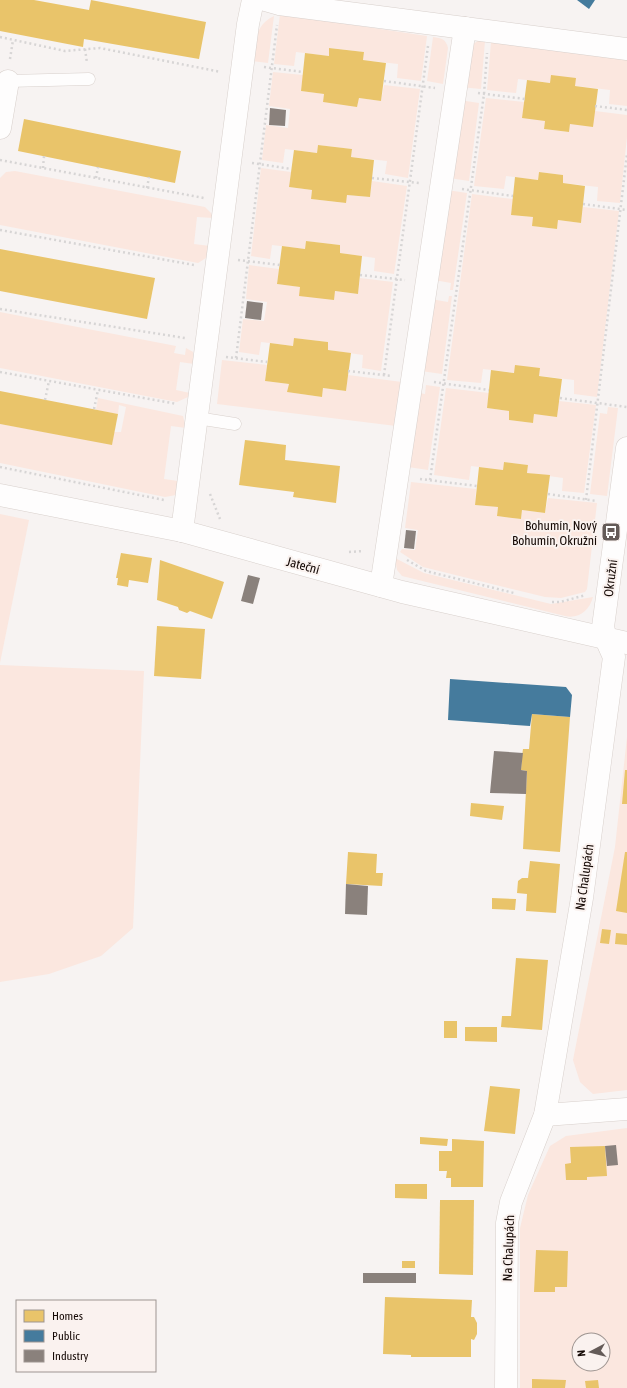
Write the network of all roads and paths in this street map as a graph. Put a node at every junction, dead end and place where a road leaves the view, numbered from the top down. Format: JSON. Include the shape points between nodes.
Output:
{"nodes":[{"id":1,"x":253,"y":0,"type":"edge"},
{"id":2,"x":272,"y":2,"type":"edge"},
{"id":3,"x":431,"y":24,"type":"junction"},
{"id":4,"x":465,"y":28,"type":"junction"},
{"id":5,"x":488,"y":31,"type":"junction"},
{"id":6,"x":0,"y":37,"type":"edge"},
{"id":7,"x":627,"y":49,"type":"edge"},
{"id":8,"x":271,"y":68,"type":"junction"},
{"id":9,"x":242,"y":70,"type":"junction"},
{"id":10,"x":303,"y":72,"type":"dead end"},
{"id":11,"x":89,"y":79,"type":"dead end"},
{"id":12,"x":8,"y":81,"type":"joint"},
{"id":13,"x":384,"y":82,"type":"dead end"},
{"id":14,"x":423,"y":86,"type":"junction"},
{"id":15,"x":455,"y":90,"type":"junction"},
{"id":16,"x":484,"y":94,"type":"junction"},
{"id":17,"x":525,"y":99,"type":"dead end"},
{"id":18,"x":595,"y":106,"type":"dead end"},
{"id":19,"x":627,"y":110,"type":"edge"},
{"id":20,"x":0,"y":128,"type":"edge"},
{"id":21,"x":627,"y":154,"type":"edge"},
{"id":22,"x":44,"y":156,"type":"dead end"},
{"id":23,"x":0,"y":160,"type":"edge"},
{"id":24,"x":230,"y":161,"type":"junction"},
{"id":25,"x":259,"y":164,"type":"junction"},
{"id":26,"x":98,"y":167,"type":"dead end"},
{"id":27,"x":43,"y":168,"type":"junction"},
{"id":28,"x":291,"y":169,"type":"dead end"},
{"id":29,"x":148,"y":177,"type":"dead end"},
{"id":30,"x":96,"y":178,"type":"junction"},
{"id":31,"x":372,"y":178,"type":"dead end"},
{"id":32,"x":410,"y":182,"type":"junction"},
{"id":33,"x":441,"y":186,"type":"junction"},
{"id":34,"x":147,"y":188,"type":"junction"},
{"id":35,"x":470,"y":190,"type":"junction"},
{"id":36,"x":513,"y":196,"type":"dead end"},
{"id":37,"x":224,"y":202,"type":"junction"},
{"id":38,"x":583,"y":204,"type":"dead end"},
{"id":39,"x":620,"y":209,"type":"junction"},
{"id":40,"x":627,"y":210,"type":"edge"},
{"id":41,"x":0,"y":230,"type":"edge"},
{"id":42,"x":248,"y":261,"type":"junction"},
{"id":43,"x":217,"y":263,"type":"junction"},
{"id":44,"x":280,"y":265,"type":"dead end"},
{"id":45,"x":360,"y":275,"type":"dead end"},
{"id":46,"x":397,"y":279,"type":"junction"},
{"id":47,"x":426,"y":283,"type":"junction"},
{"id":48,"x":0,"y":309,"type":"edge"},
{"id":49,"x":207,"y":342,"type":"junction"},
{"id":50,"x":223,"y":356,"type":"dead end"},
{"id":51,"x":236,"y":358,"type":"junction"},
{"id":52,"x":267,"y":362,"type":"dead end"},
{"id":53,"x":348,"y":371,"type":"dead end"},
{"id":54,"x":0,"y":373,"type":"edge"},
{"id":55,"x":384,"y":375,"type":"junction"},
{"id":56,"x":412,"y":379,"type":"junction"},
{"id":57,"x":49,"y":381,"type":"junction"},
{"id":58,"x":444,"y":383,"type":"junction"},
{"id":59,"x":98,"y":390,"type":"junction"},
{"id":60,"x":489,"y":390,"type":"dead end"},
{"id":61,"x":560,"y":398,"type":"dead end"},
{"id":62,"x":45,"y":400,"type":"dead end"},
{"id":63,"x":598,"y":403,"type":"junction"},
{"id":64,"x":627,"y":407,"type":"edge"},
{"id":65,"x":94,"y":409,"type":"dead end"},
{"id":66,"x":197,"y":413,"type":"junction"},
{"id":67,"x":235,"y":424,"type":"dead end"},
{"id":68,"x":627,"y":448,"type":"edge"},
{"id":69,"x":0,"y":467,"type":"edge"},
{"id":70,"x":398,"y":476,"type":"junction"},
{"id":71,"x":430,"y":480,"type":"junction"},
{"id":72,"x":477,"y":486,"type":"dead end"},
{"id":73,"x":548,"y":494,"type":"dead end"},
{"id":74,"x":0,"y":495,"type":"edge"},
{"id":75,"x":186,"y":504,"type":"junction"},
{"id":76,"x":182,"y":531,"type":"junction"},
{"id":77,"x":404,"y":558,"type":"dead end"},
{"id":78,"x":381,"y":586,"type":"junction"},
{"id":79,"x":518,"y":594,"type":"dead end"},
{"id":80,"x":589,"y":594,"type":"dead end"},
{"id":81,"x":548,"y":601,"type":"dead end"},
{"id":82,"x":606,"y":639,"type":"junction"},
{"id":83,"x":627,"y":643,"type":"edge"},
{"id":84,"x":627,"y":1109,"type":"edge"},
{"id":85,"x":545,"y":1115,"type":"junction"},
{"id":86,"x":506,"y":1388,"type":"edge"}],
"edges":[{"from":1,"to":9,"type":"street"},
{"from":2,"to":3,"type":"street"},
{"from":2,"to":8,"type":"path"},
{"from":3,"to":4,"type":"street"},
{"from":3,"to":14,"type":"path"},
{"from":4,"to":5,"type":"street"},
{"from":4,"to":15,"type":"street"},
{"from":5,"to":7,"type":"street"},
{"from":5,"to":16,"type":"path"},
{"from":6,"to":9,"type":"path","via":[[65,51],[100,48]]},
{"from":8,"to":9,"type":"path"},
{"from":8,"to":10,"type":"path"},
{"from":8,"to":25,"type":"path"},
{"from":9,"to":24,"type":"street"},
{"from":11,"to":12,"type":"lane"},
{"from":12,"to":20,"type":"street"},
{"from":13,"to":14,"type":"path"},
{"from":14,"to":15,"type":"path"},
{"from":14,"to":32,"type":"path"},
{"from":15,"to":16,"type":"path"},
{"from":15,"to":33,"type":"street"},
{"from":16,"to":17,"type":"path"},
{"from":16,"to":35,"type":"path"},
{"from":18,"to":19,"type":"path"},
{"from":21,"to":39,"type":"path"},
{"from":22,"to":27,"type":"path"},
{"from":23,"to":27,"type":"path"},
{"from":24,"to":25,"type":"path"},
{"from":24,"to":37,"type":"street"},
{"from":25,"to":28,"type":"path"},
{"from":25,"to":42,"type":"path"},
{"from":26,"to":30,"type":"path"},
{"from":27,"to":30,"type":"path"},
{"from":29,"to":34,"type":"path"},
{"from":30,"to":34,"type":"path"},
{"from":31,"to":32,"type":"path"},
{"from":32,"to":33,"type":"path"},
{"from":32,"to":46,"type":"path"},
{"from":33,"to":35,"type":"path"},
{"from":33,"to":47,"type":"street"},
{"from":34,"to":37,"type":"path"},
{"from":35,"to":36,"type":"path"},
{"from":35,"to":58,"type":"path"},
{"from":37,"to":43,"type":"street"},
{"from":38,"to":39,"type":"path"},
{"from":39,"to":40,"type":"path"},
{"from":39,"to":63,"type":"path"},
{"from":41,"to":43,"type":"path"},
{"from":42,"to":43,"type":"path"},
{"from":42,"to":44,"type":"path"},
{"from":42,"to":51,"type":"path"},
{"from":43,"to":49,"type":"street"},
{"from":45,"to":46,"type":"path"},
{"from":46,"to":47,"type":"path"},
{"from":46,"to":55,"type":"path"},
{"from":47,"to":56,"type":"street"},
{"from":48,"to":49,"type":"path"},
{"from":49,"to":66,"type":"street"},
{"from":50,"to":51,"type":"path"},
{"from":51,"to":52,"type":"path"},
{"from":53,"to":55,"type":"path"},
{"from":54,"to":57,"type":"path"},
{"from":55,"to":56,"type":"path"},
{"from":56,"to":58,"type":"path"},
{"from":56,"to":70,"type":"street"},
{"from":57,"to":59,"type":"path"},
{"from":57,"to":62,"type":"path"},
{"from":58,"to":60,"type":"path"},
{"from":58,"to":71,"type":"path"},
{"from":59,"to":65,"type":"path"},
{"from":59,"to":66,"type":"path"},
{"from":61,"to":63,"type":"path"},
{"from":63,"to":64,"type":"path"},
{"from":63,"to":73,"type":"path","via":[[586,500]]},
{"from":66,"to":67,"type":"lane"},
{"from":66,"to":75,"type":"street"},
{"from":68,"to":82,"type":"street","name":"Okružní","via":[[603,627]]},
{"from":69,"to":75,"type":"path"},
{"from":70,"to":71,"type":"path"},
{"from":70,"to":78,"type":"street"},
{"from":71,"to":72,"type":"path"},
{"from":74,"to":76,"type":"street","name":"Jateční"},
{"from":75,"to":76,"type":"street"},
{"from":76,"to":78,"type":"street","name":"Jateční"},
{"from":77,"to":79,"type":"path","via":[[426,570]]},
{"from":78,"to":82,"type":"street","name":"Jateční"},
{"from":80,"to":81,"type":"path","via":[[560,602]]},
{"from":82,"to":83,"type":"street"},
{"from":82,"to":85,"type":"street","name":"Na Chalupách","via":[[614,657],[582,898]]},
{"from":84,"to":85,"type":"street"},
{"from":85,"to":86,"type":"street","name":"Na Chalupách","via":[[511,1202],[507,1223]]}]}
